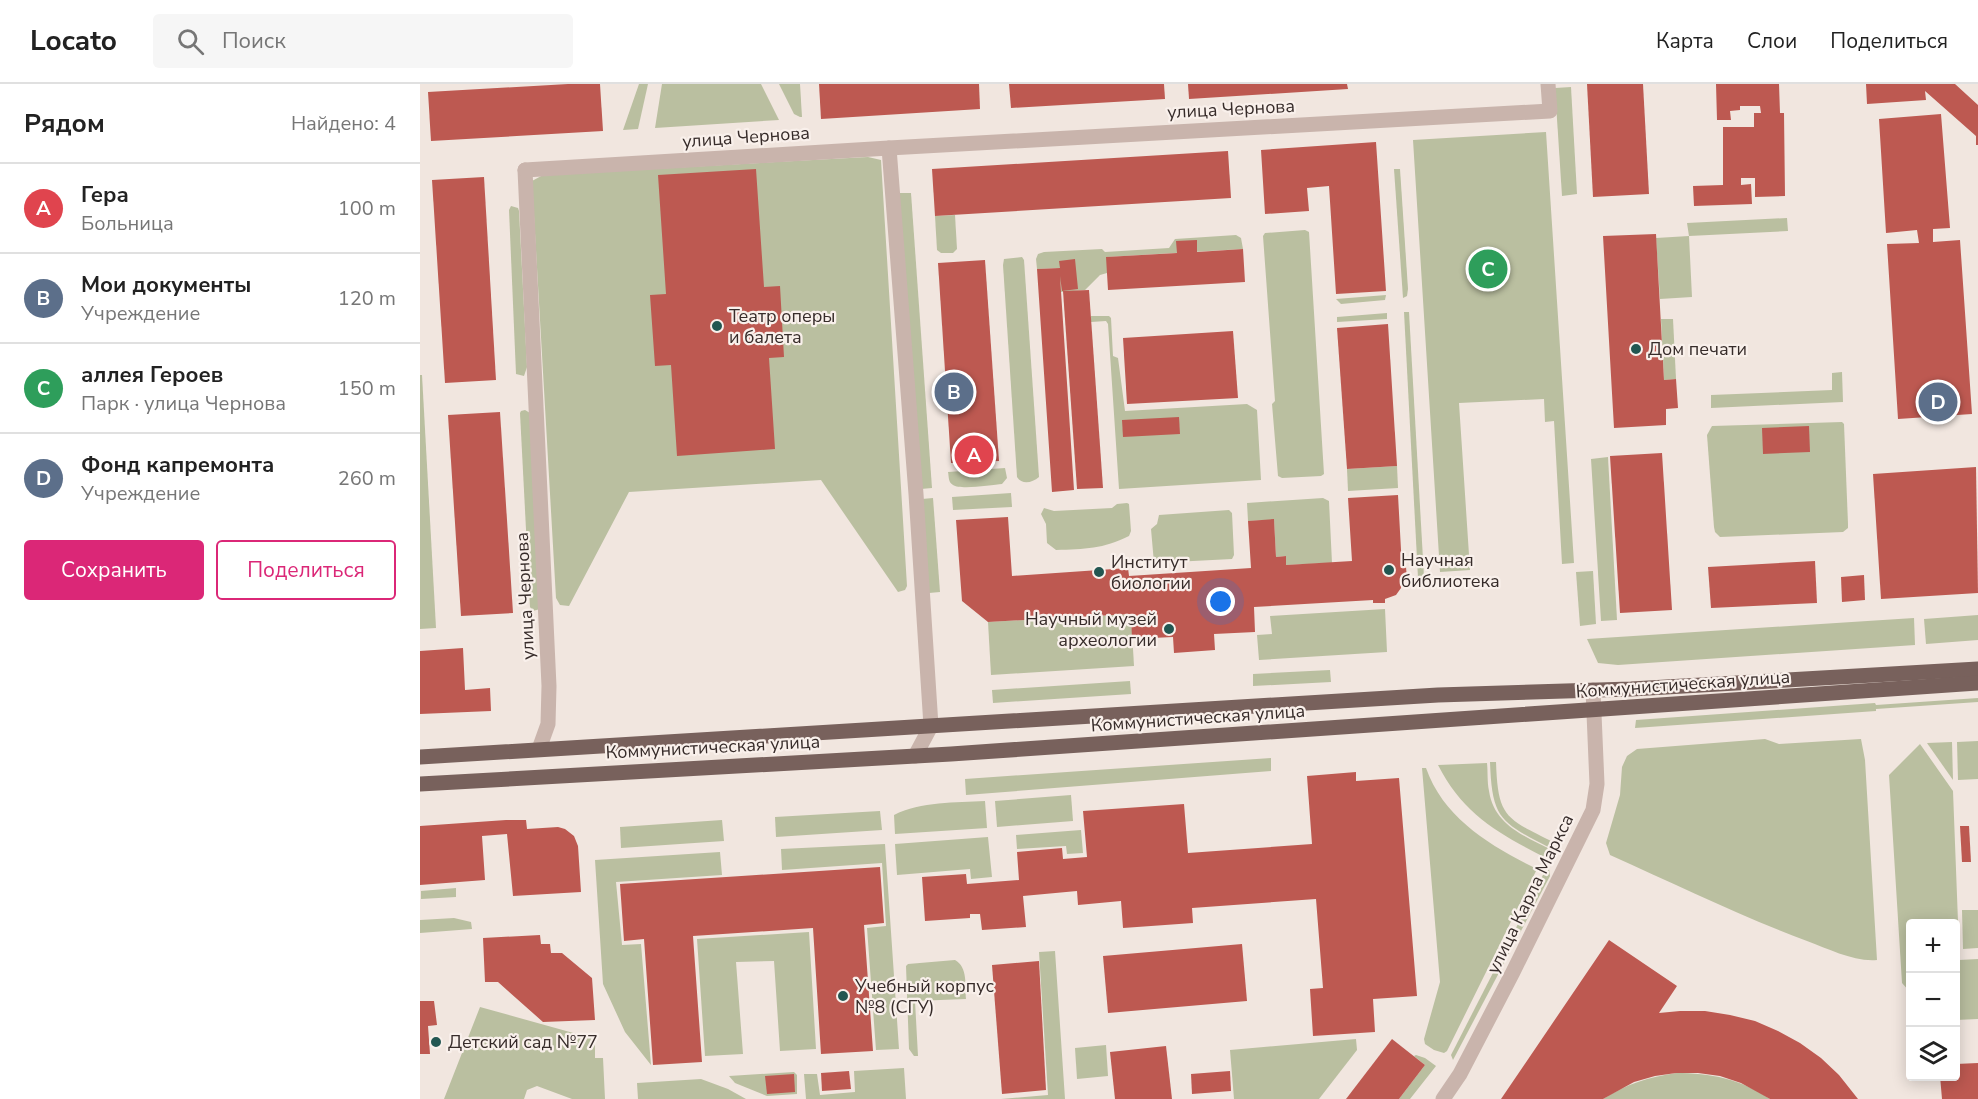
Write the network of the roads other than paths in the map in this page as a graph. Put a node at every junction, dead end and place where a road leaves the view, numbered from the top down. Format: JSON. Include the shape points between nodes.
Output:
{"nodes":[{"id":1,"x":1548,"y":84,"type":"edge"},
{"id":2,"x":889,"y":148,"type":"junction"},
{"id":3,"x":1978,"y":669,"type":"edge"},
{"id":4,"x":1978,"y":683,"type":"edge"},
{"id":5,"x":1593,"y":690,"type":"junction"},
{"id":6,"x":1594,"y":710,"type":"junction"},
{"id":7,"x":931,"y":726,"type":"junction"},
{"id":8,"x":539,"y":749,"type":"junction"},
{"id":9,"x":915,"y":756,"type":"junction"},
{"id":10,"x":420,"y":757,"type":"edge"},
{"id":11,"x":420,"y":784,"type":"edge"},
{"id":12,"x":1443,"y":1099,"type":"edge"}],
"edges":[{"from":1,"to":2,"type":"street","name":"улица Чернова","via":[[1550,111]]},
{"from":2,"to":7,"type":"street"},
{"from":2,"to":8,"type":"street","name":"улица Чернова","via":[[525,170],[549,686],[548,724]]},
{"from":3,"to":5,"type":"main road","name":"Коммунистическая улица"},
{"from":4,"to":6,"type":"main road","name":"Коммунистическая улица"},
{"from":5,"to":6,"type":"street","name":"улица Карла Маркса"},
{"from":5,"to":7,"type":"main road","name":"Коммунистическая улица","via":[[1438,695]]},
{"from":6,"to":9,"type":"main road","name":"Коммунистическая улица"},
{"from":6,"to":12,"type":"street","name":"улица Карла Маркса","via":[[1597,784],[1593,810],[1514,972]]},
{"from":7,"to":8,"type":"main road","name":"Коммунистическая улица"},
{"from":7,"to":9,"type":"street"},
{"from":8,"to":10,"type":"main road","name":"Коммунистическая улица"},
{"from":9,"to":11,"type":"main road","name":"Коммунистическая улица"}]}
